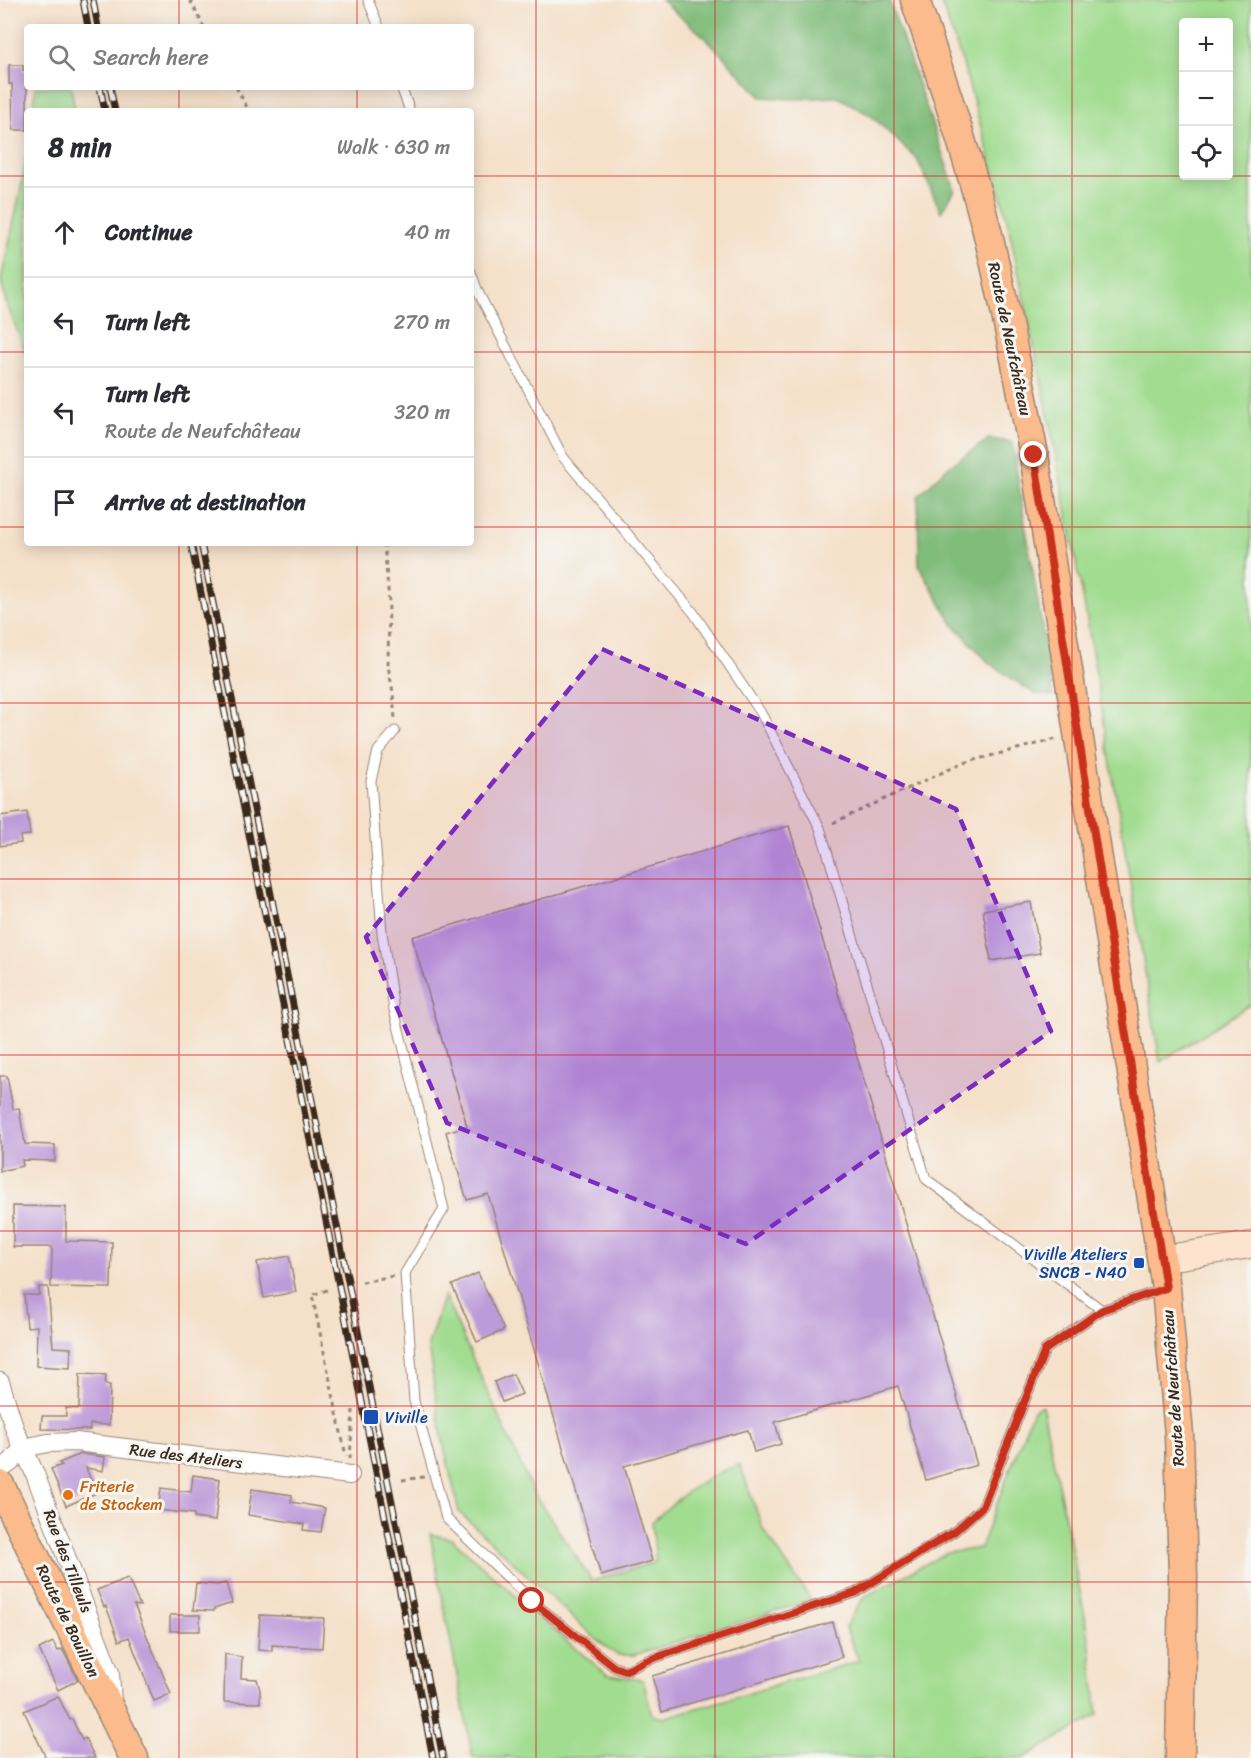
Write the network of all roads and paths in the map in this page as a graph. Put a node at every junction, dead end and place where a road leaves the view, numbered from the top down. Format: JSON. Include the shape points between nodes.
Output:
{"nodes":[{"id":1,"x":190,"y":0,"type":"edge"},
{"id":2,"x":369,"y":0,"type":"edge"},
{"id":3,"x":915,"y":0,"type":"edge"},
{"id":4,"x":202,"y":24,"type":"edge"},
{"id":5,"x":378,"y":24,"type":"edge"},
{"id":6,"x":238,"y":90,"type":"edge"},
{"id":7,"x":402,"y":90,"type":"edge"},
{"id":8,"x":247,"y":108,"type":"edge"},
{"id":9,"x":409,"y":108,"type":"edge"},
{"id":10,"x":474,"y":281,"type":"edge"},
{"id":11,"x":384,"y":546,"type":"edge"},
{"id":12,"x":395,"y":731,"type":"joint"},
{"id":13,"x":1078,"y":734,"type":"junction"},
{"id":14,"x":820,"y":828,"type":"junction"},
{"id":15,"x":1251,"y":1245,"type":"edge"},
{"id":16,"x":1161,"y":1259,"type":"junction"},
{"id":17,"x":405,"y":1273,"type":"junction"},
{"id":18,"x":362,"y":1282,"type":"dead end"},
{"id":19,"x":1166,"y":1288,"type":"junction"},
{"id":20,"x":327,"y":1290,"type":"dead end"},
{"id":21,"x":1102,"y":1310,"type":"junction"},
{"id":22,"x":0,"y":1382,"type":"edge"},
{"id":23,"x":353,"y":1410,"type":"dead end"},
{"id":24,"x":8,"y":1434,"type":"edge"},
{"id":25,"x":23,"y":1448,"type":"junction"},
{"id":26,"x":0,"y":1470,"type":"edge"},
{"id":27,"x":350,"y":1475,"type":"junction"},
{"id":28,"x":434,"y":1475,"type":"junction"},
{"id":29,"x":402,"y":1480,"type":"dead end"},
{"id":30,"x":0,"y":1485,"type":"edge"},
{"id":31,"x":112,"y":1711,"type":"junction"},
{"id":32,"x":134,"y":1758,"type":"edge"},
{"id":33,"x":1180,"y":1758,"type":"edge"}],
"edges":[{"from":1,"to":4,"type":"path"},
{"from":2,"to":5,"type":"lane"},
{"from":3,"to":13,"type":"main road","name":"Route de Neufchâteau","via":[[963,146],[1009,328],[1034,455]]},
{"from":6,"to":8,"type":"path"},
{"from":7,"to":9,"type":"lane"},
{"from":10,"to":14,"type":"lane","via":[[562,457],[693,612],[761,713]]},
{"from":11,"to":12,"type":"path","via":[[389,601],[388,666]]},
{"from":12,"to":17,"type":"lane","via":[[378,751],[372,781],[382,933],[394,1010],[444,1209]]},
{"from":13,"to":14,"type":"path","via":[[963,764]]},
{"from":13,"to":16,"type":"main road","name":"Route de Neufchâteau"},
{"from":14,"to":21,"type":"lane","via":[[926,1179]]},
{"from":15,"to":16,"type":"street"},
{"from":16,"to":19,"type":"main road","name":"Route de Neufchâteau"},
{"from":17,"to":18,"type":"path"},
{"from":17,"to":28,"type":"lane","via":[[414,1401]]},
{"from":19,"to":21,"type":"lane"},
{"from":19,"to":33,"type":"main road","name":"Route de Neufchâteau","via":[[1179,1435],[1183,1578]]},
{"from":20,"to":27,"type":"path","via":[[312,1294]]},
{"from":21,"to":28,"type":"lane","via":[[1045,1350],[983,1506],[955,1531],[855,1593],[648,1660],[625,1671],[614,1667],[532,1601],[446,1518]]},
{"from":22,"to":24,"type":"street","name":"Rue des Tilleuls"},
{"from":23,"to":27,"type":"path"},
{"from":24,"to":25,"type":"street","name":"Rue des Tilleuls"},
{"from":25,"to":26,"type":"street"},
{"from":25,"to":27,"type":"street","name":"Rue des Ateliers","via":[[76,1442]]},
{"from":25,"to":31,"type":"street","name":"Rue des Tilleuls","via":[[110,1672]]},
{"from":28,"to":29,"type":"path"},
{"from":30,"to":31,"type":"main road","name":"Route de Bouillon"},
{"from":31,"to":32,"type":"main road","name":"Route de Bouillon"}]}
